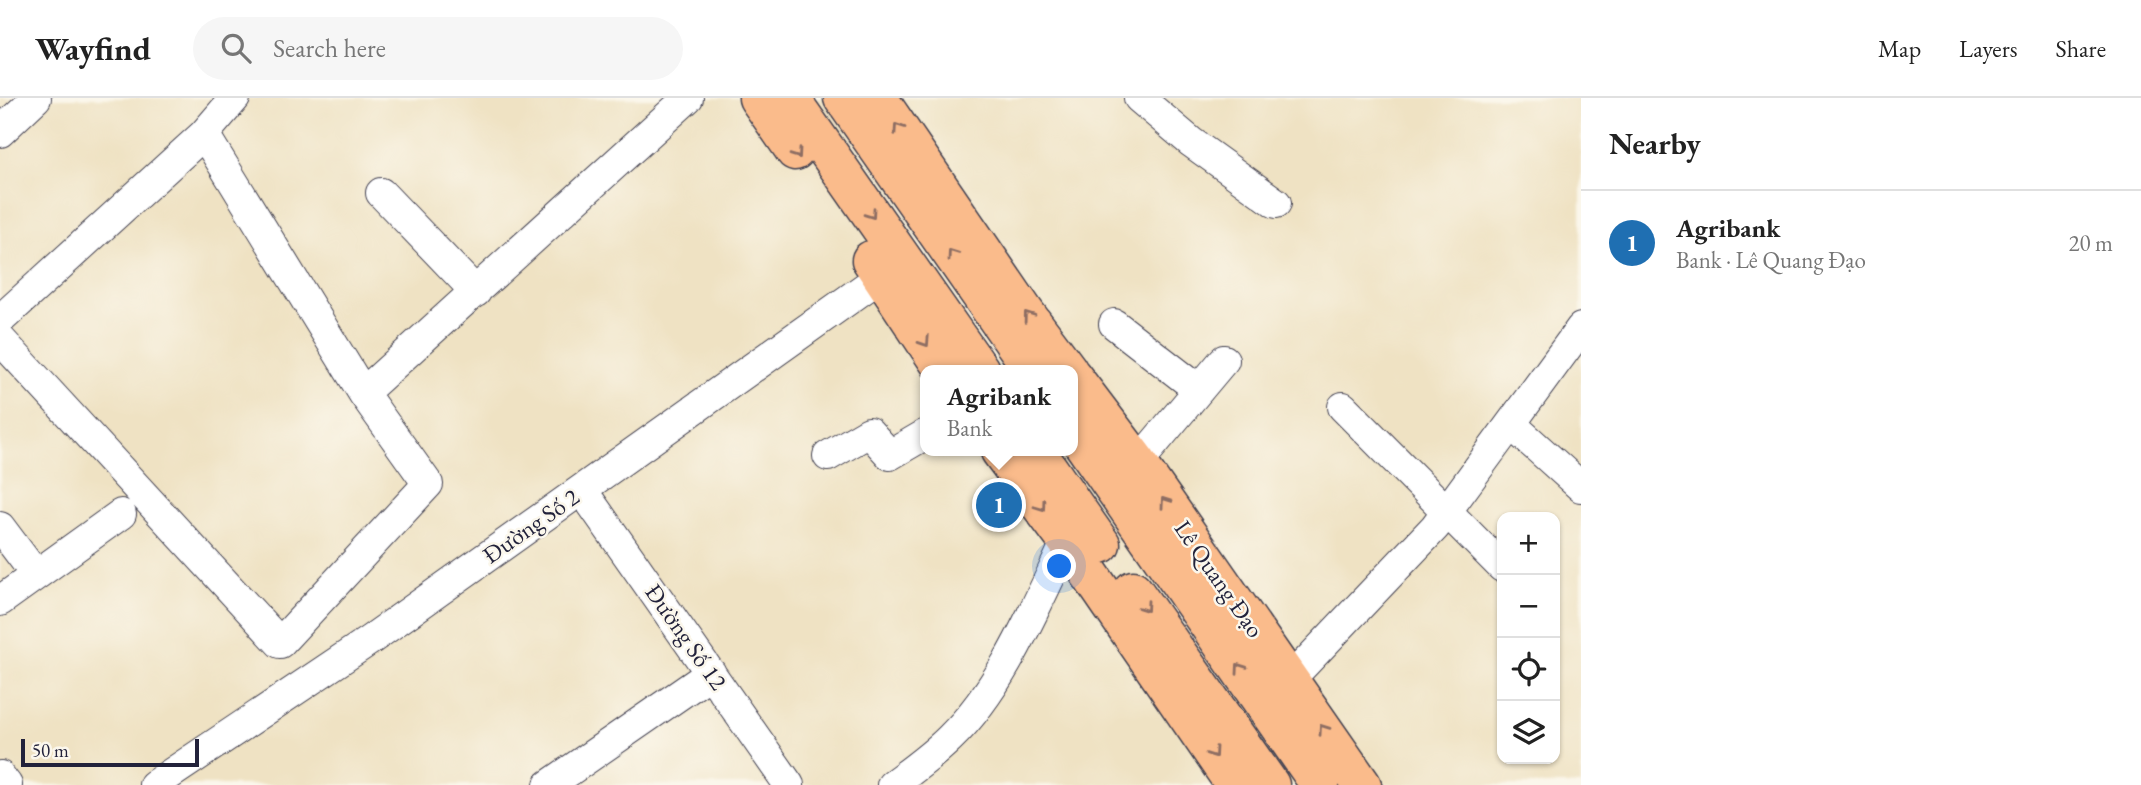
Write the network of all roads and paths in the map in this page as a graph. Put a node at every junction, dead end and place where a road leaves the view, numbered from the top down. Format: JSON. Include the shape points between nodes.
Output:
{"nodes":[{"id":1,"x":36,"y":98,"type":"edge"},
{"id":2,"x":235,"y":98,"type":"edge"},
{"id":3,"x":688,"y":98,"type":"edge"},
{"id":4,"x":758,"y":98,"type":"edge"},
{"id":5,"x":790,"y":98,"type":"edge"},
{"id":6,"x":844,"y":98,"type":"edge"},
{"id":7,"x":878,"y":98,"type":"edge"},
{"id":8,"x":1139,"y":98,"type":"edge"},
{"id":9,"x":0,"y":132,"type":"edge"},
{"id":10,"x":204,"y":134,"type":"junction"},
{"id":11,"x":381,"y":194,"type":"dead end"},
{"id":12,"x":1276,"y":203,"type":"dead end"},
{"id":13,"x":892,"y":268,"type":"junction"},
{"id":14,"x":476,"y":292,"type":"junction"},
{"id":15,"x":0,"y":320,"type":"edge"},
{"id":16,"x":1114,"y":324,"type":"dead end"},
{"id":17,"x":1581,"y":328,"type":"edge"},
{"id":18,"x":0,"y":339,"type":"edge"},
{"id":19,"x":1224,"y":360,"type":"dead end"},
{"id":20,"x":941,"y":365,"type":"edge"},
{"id":21,"x":976,"y":365,"type":"edge"},
{"id":22,"x":1030,"y":365,"type":"edge"},
{"id":23,"x":1064,"y":365,"type":"edge"},
{"id":24,"x":1078,"y":385,"type":"edge"},
{"id":25,"x":1199,"y":390,"type":"junction"},
{"id":26,"x":363,"y":393,"type":"junction"},
{"id":27,"x":1343,"y":407,"type":"dead end"},
{"id":28,"x":1511,"y":424,"type":"junction"},
{"id":29,"x":1078,"y":432,"type":"edge"},
{"id":30,"x":920,"y":438,"type":"edge"},
{"id":31,"x":828,"y":456,"type":"dead end"},
{"id":32,"x":1004,"y":456,"type":"edge"},
{"id":33,"x":1040,"y":456,"type":"edge"},
{"id":34,"x":1127,"y":476,"type":"junction"},
{"id":35,"x":1581,"y":486,"type":"edge"},
{"id":36,"x":582,"y":490,"type":"junction"},
{"id":37,"x":1446,"y":512,"type":"junction"},
{"id":38,"x":121,"y":514,"type":"dead end"},
{"id":39,"x":0,"y":527,"type":"edge"},
{"id":40,"x":1067,"y":541,"type":"junction"},
{"id":41,"x":1497,"y":562,"type":"edge"},
{"id":42,"x":36,"y":575,"type":"junction"},
{"id":43,"x":0,"y":601,"type":"edge"},
{"id":44,"x":711,"y":673,"type":"junction"},
{"id":45,"x":1277,"y":693,"type":"junction"},
{"id":46,"x":0,"y":776,"type":"edge"},
{"id":47,"x":7,"y":785,"type":"edge"},
{"id":48,"x":154,"y":785,"type":"edge"},
{"id":49,"x":549,"y":785,"type":"edge"},
{"id":50,"x":789,"y":785,"type":"edge"},
{"id":51,"x":892,"y":785,"type":"edge"},
{"id":52,"x":1236,"y":785,"type":"edge"},
{"id":53,"x":1270,"y":785,"type":"edge"},
{"id":54,"x":1320,"y":785,"type":"edge"},
{"id":55,"x":1362,"y":785,"type":"edge"}],
"edges":[{"from":1,"to":9,"type":"street"},
{"from":2,"to":10,"type":"street"},
{"from":3,"to":14,"type":"street"},
{"from":4,"to":13,"type":"highway","one_way":true},
{"from":5,"to":13,"type":"highway","one_way":true},
{"from":22,"to":6,"type":"highway","one_way":true},
{"from":23,"to":7,"type":"highway","one_way":true},
{"from":8,"to":12,"type":"street"},
{"from":10,"to":15,"type":"street"},
{"from":10,"to":26,"type":"street"},
{"from":11,"to":14,"type":"street"},
{"from":13,"to":20,"type":"highway","one_way":true},
{"from":13,"to":21,"type":"highway"},
{"from":13,"to":36,"type":"street","name":"Đường Số 2"},
{"from":14,"to":26,"type":"street"},
{"from":16,"to":25,"type":"street"},
{"from":17,"to":28,"type":"street"},
{"from":18,"to":26,"type":"street","via":[[280,643],[428,484]]},
{"from":19,"to":25,"type":"street"},
{"from":24,"to":34,"type":"highway","name":"Lê Quang Đạo"},
{"from":25,"to":34,"type":"street"},
{"from":27,"to":37,"type":"street"},
{"from":28,"to":35,"type":"street"},
{"from":28,"to":37,"type":"street"},
{"from":29,"to":34,"type":"highway","name":"Lê Quang Đạo"},
{"from":30,"to":31,"type":"street","via":[[890,455],[869,432]]},
{"from":32,"to":40,"type":"highway","one_way":true},
{"from":33,"to":53,"type":"highway","one_way":true},
{"from":45,"to":34,"type":"highway","name":"Lê Quang Đạo","one_way":true},
{"from":36,"to":44,"type":"street","name":"Đường Số 12"},
{"from":36,"to":48,"type":"street","name":"Đường Số 2"},
{"from":37,"to":41,"type":"street"},
{"from":37,"to":45,"type":"street"},
{"from":38,"to":42,"type":"street"},
{"from":39,"to":42,"type":"street"},
{"from":40,"to":51,"type":"street","via":[[1012,655],[973,712],[952,737]]},
{"from":40,"to":52,"type":"highway","one_way":true},
{"from":42,"to":43,"type":"street"},
{"from":44,"to":49,"type":"street"},
{"from":44,"to":50,"type":"street","name":"Đường Số 12"},
{"from":45,"to":54,"type":"highway","name":"Lê Quang Đạo"},
{"from":55,"to":45,"type":"highway","name":"Lê Quang Đạo","one_way":true},
{"from":46,"to":47,"type":"street"}]}
